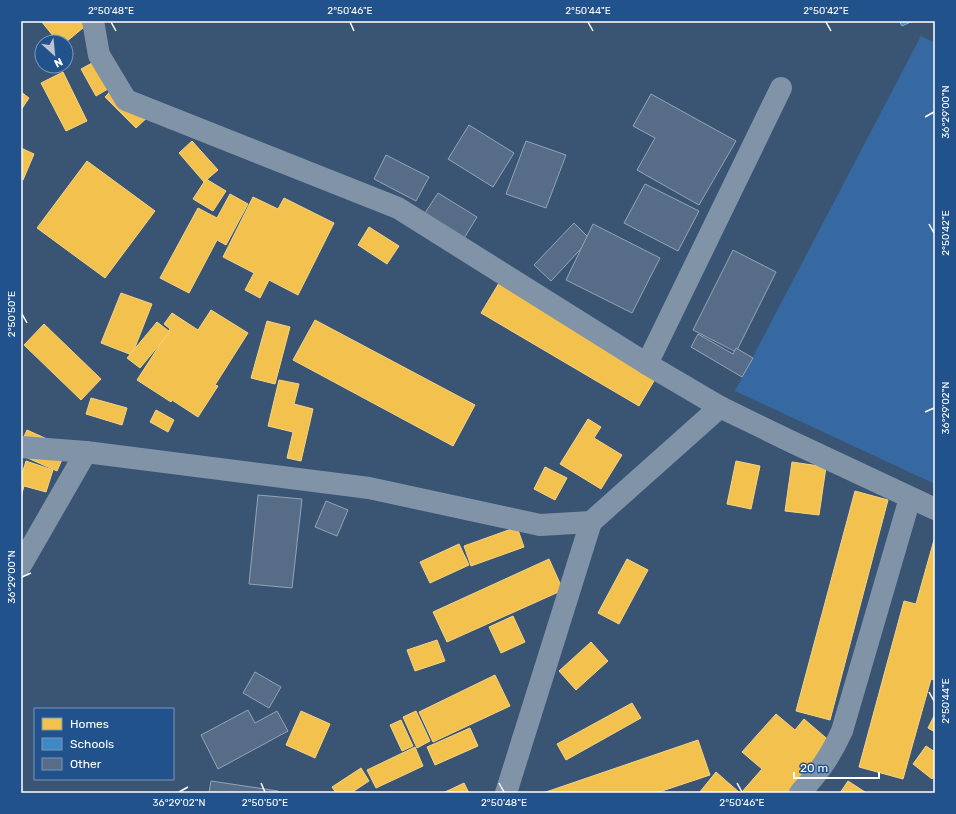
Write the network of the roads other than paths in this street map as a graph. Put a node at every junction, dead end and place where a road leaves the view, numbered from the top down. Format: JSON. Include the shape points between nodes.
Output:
{"nodes":[{"id":1,"x":92,"y":21,"type":"edge"},
{"id":2,"x":781,"y":88,"type":"dead end"},
{"id":3,"x":647,"y":364,"type":"junction"},
{"id":4,"x":720,"y":407,"type":"junction"},
{"id":5,"x":21,"y":447,"type":"edge"},
{"id":6,"x":86,"y":452,"type":"junction"},
{"id":7,"x":910,"y":498,"type":"junction"},
{"id":8,"x":935,"y":509,"type":"edge"},
{"id":9,"x":591,"y":522,"type":"junction"},
{"id":10,"x":21,"y":565,"type":"edge"},
{"id":11,"x":506,"y":793,"type":"edge"},
{"id":12,"x":800,"y":793,"type":"edge"}],
"edges":[{"from":1,"to":3,"type":"street","via":[[99,55],[126,100],[398,208]]},
{"from":2,"to":3,"type":"street"},
{"from":3,"to":4,"type":"street"},
{"from":4,"to":7,"type":"street"},
{"from":4,"to":9,"type":"street"},
{"from":5,"to":6,"type":"street"},
{"from":6,"to":9,"type":"street","via":[[369,488],[540,525]]},
{"from":6,"to":10,"type":"street"},
{"from":7,"to":8,"type":"street"},
{"from":7,"to":12,"type":"street","via":[[842,731],[818,773]]},
{"from":9,"to":11,"type":"street"}]}
